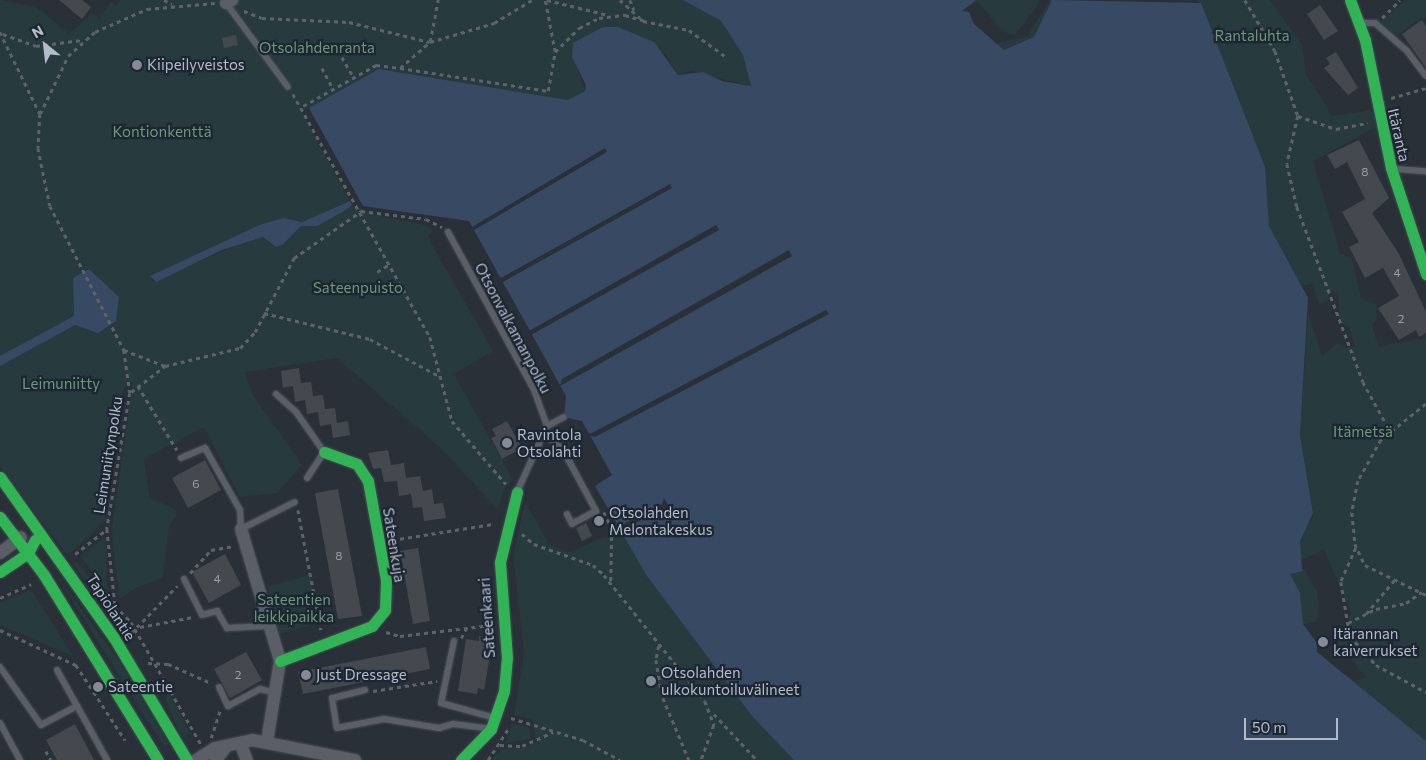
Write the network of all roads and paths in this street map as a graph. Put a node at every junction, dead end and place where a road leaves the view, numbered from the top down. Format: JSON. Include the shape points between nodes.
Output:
{"nodes":[{"id":1,"x":164,"y":0,"type":"edge"},
{"id":2,"x":438,"y":0,"type":"edge"},
{"id":3,"x":532,"y":0,"type":"edge"},
{"id":4,"x":546,"y":0,"type":"edge"},
{"id":5,"x":620,"y":0,"type":"edge"},
{"id":6,"x":630,"y":0,"type":"edge"},
{"id":7,"x":1245,"y":0,"type":"edge"},
{"id":8,"x":1350,"y":0,"type":"edge"},
{"id":9,"x":1400,"y":0,"type":"edge"},
{"id":10,"x":229,"y":2,"type":"edge"},
{"id":11,"x":173,"y":5,"type":"junction"},
{"id":12,"x":634,"y":12,"type":"junction"},
{"id":13,"x":609,"y":15,"type":"junction"},
{"id":14,"x":643,"y":20,"type":"junction"},
{"id":15,"x":1360,"y":23,"type":"junction"},
{"id":16,"x":1375,"y":23,"type":"junction"},
{"id":17,"x":1,"y":33,"type":"edge"},
{"id":18,"x":83,"y":40,"type":"junction"},
{"id":19,"x":430,"y":42,"type":"junction"},
{"id":20,"x":555,"y":52,"type":"junction"},
{"id":21,"x":725,"y":56,"type":"dead end"},
{"id":22,"x":342,"y":57,"type":"dead end"},
{"id":23,"x":322,"y":68,"type":"dead end"},
{"id":24,"x":400,"y":68,"type":"junction"},
{"id":25,"x":1426,"y":76,"type":"edge"},
{"id":26,"x":354,"y":78,"type":"junction"},
{"id":27,"x":288,"y":87,"type":"joint"},
{"id":28,"x":1426,"y":88,"type":"edge"},
{"id":29,"x":333,"y":89,"type":"junction"},
{"id":30,"x":1382,"y":98,"type":"dead end"},
{"id":31,"x":303,"y":106,"type":"junction"},
{"id":32,"x":40,"y":114,"type":"junction"},
{"id":33,"x":1298,"y":116,"type":"junction"},
{"id":34,"x":1380,"y":121,"type":"junction"},
{"id":35,"x":1391,"y":168,"type":"junction"},
{"id":36,"x":1426,"y":171,"type":"edge"},
{"id":37,"x":361,"y":211,"type":"junction"},
{"id":38,"x":448,"y":232,"type":"joint"},
{"id":39,"x":390,"y":264,"type":"junction"},
{"id":40,"x":377,"y":272,"type":"dead end"},
{"id":41,"x":1426,"y":274,"type":"edge"},
{"id":42,"x":264,"y":313,"type":"junction"},
{"id":43,"x":124,"y":350,"type":"junction"},
{"id":44,"x":165,"y":366,"type":"junction"},
{"id":45,"x":441,"y":377,"type":"junction"},
{"id":46,"x":138,"y":386,"type":"junction"},
{"id":47,"x":130,"y":393,"type":"junction"},
{"id":48,"x":276,"y":394,"type":"dead end"},
{"id":49,"x":1426,"y":404,"type":"edge"},
{"id":50,"x":564,"y":417,"type":"dead end"},
{"id":51,"x":547,"y":426,"type":"junction"},
{"id":52,"x":1390,"y":431,"type":"junction"},
{"id":53,"x":546,"y":436,"type":"junction"},
{"id":54,"x":324,"y":452,"type":"junction"},
{"id":55,"x":181,"y":458,"type":"joint"},
{"id":56,"x":0,"y":477,"type":"edge"},
{"id":57,"x":307,"y":478,"type":"dead end"},
{"id":58,"x":514,"y":491,"type":"junction"},
{"id":59,"x":296,"y":502,"type":"joint"},
{"id":60,"x":596,"y":511,"type":"junction"},
{"id":61,"x":567,"y":514,"type":"dead end"},
{"id":62,"x":0,"y":517,"type":"edge"},
{"id":63,"x":498,"y":524,"type":"dead end"},
{"id":64,"x":514,"y":528,"type":"dead end"},
{"id":65,"x":241,"y":529,"type":"junction"},
{"id":66,"x":40,"y":530,"type":"junction"},
{"id":67,"x":17,"y":539,"type":"junction"},
{"id":68,"x":379,"y":542,"type":"junction"},
{"id":69,"x":1356,"y":548,"type":"junction"},
{"id":70,"x":0,"y":553,"type":"edge"},
{"id":71,"x":28,"y":553,"type":"junction"},
{"id":72,"x":0,"y":572,"type":"edge"},
{"id":73,"x":1396,"y":578,"type":"junction"},
{"id":74,"x":184,"y":579,"type":"dead end"},
{"id":75,"x":612,"y":584,"type":"junction"},
{"id":76,"x":1422,"y":592,"type":"junction"},
{"id":77,"x":1426,"y":595,"type":"edge"},
{"id":78,"x":1365,"y":615,"type":"junction"},
{"id":79,"x":202,"y":616,"type":"junction"},
{"id":80,"x":131,"y":622,"type":"junction"},
{"id":81,"x":378,"y":622,"type":"junction"},
{"id":82,"x":505,"y":623,"type":"junction"},
{"id":83,"x":1348,"y":623,"type":"junction"},
{"id":84,"x":124,"y":626,"type":"dead end"},
{"id":85,"x":268,"y":626,"type":"junction"},
{"id":86,"x":138,"y":627,"type":"dead end"},
{"id":87,"x":0,"y":630,"type":"edge"},
{"id":88,"x":388,"y":635,"type":"junction"},
{"id":89,"x":379,"y":638,"type":"dead end"},
{"id":90,"x":454,"y":641,"type":"dead end"},
{"id":91,"x":324,"y":644,"type":"junction"},
{"id":92,"x":659,"y":646,"type":"junction"},
{"id":93,"x":280,"y":661,"type":"junction"},
{"id":94,"x":154,"y":662,"type":"junction"},
{"id":95,"x":146,"y":663,"type":"dead end"},
{"id":96,"x":0,"y":668,"type":"edge"},
{"id":97,"x":57,"y":670,"type":"dead end"},
{"id":98,"x":446,"y":680,"type":"junction"},
{"id":99,"x":219,"y":687,"type":"joint"},
{"id":100,"x":365,"y":690,"type":"joint"},
{"id":101,"x":171,"y":691,"type":"junction"},
{"id":102,"x":1426,"y":692,"type":"edge"},
{"id":103,"x":276,"y":694,"type":"junction"},
{"id":104,"x":165,"y":695,"type":"dead end"},
{"id":105,"x":77,"y":706,"type":"junction"},
{"id":106,"x":228,"y":706,"type":"junction"},
{"id":107,"x":713,"y":713,"type":"junction"},
{"id":108,"x":502,"y":718,"type":"junction"},
{"id":109,"x":0,"y":723,"type":"edge"},
{"id":110,"x":491,"y":729,"type":"junction"},
{"id":111,"x":554,"y":732,"type":"junction"},
{"id":112,"x":210,"y":739,"type":"dead end"},
{"id":113,"x":267,"y":741,"type":"junction"},
{"id":114,"x":240,"y":743,"type":"junction"},
{"id":115,"x":127,"y":744,"type":"dead end"},
{"id":116,"x":500,"y":745,"type":"dead end"},
{"id":117,"x":46,"y":751,"type":"dead end"},
{"id":118,"x":206,"y":758,"type":"edge"},
{"id":119,"x":20,"y":760,"type":"edge"},
{"id":120,"x":51,"y":760,"type":"edge"},
{"id":121,"x":107,"y":760,"type":"edge"},
{"id":122,"x":158,"y":760,"type":"edge"},
{"id":123,"x":187,"y":760,"type":"edge"},
{"id":124,"x":247,"y":760,"type":"edge"},
{"id":125,"x":355,"y":760,"type":"edge"},
{"id":126,"x":461,"y":760,"type":"edge"},
{"id":127,"x":620,"y":760,"type":"edge"},
{"id":128,"x":689,"y":760,"type":"edge"},
{"id":129,"x":701,"y":760,"type":"edge"},
{"id":130,"x":757,"y":760,"type":"edge"}],
"edges":[{"from":1,"to":11,"type":"path"},
{"from":2,"to":19,"type":"path"},
{"from":3,"to":19,"type":"path","via":[[494,23]]},
{"from":4,"to":13,"type":"path"},
{"from":4,"to":20,"type":"path"},
{"from":5,"to":12,"type":"path"},
{"from":6,"to":12,"type":"path"},
{"from":7,"to":33,"type":"path","via":[[1275,52]]},
{"from":8,"to":15,"type":"street","name":"Itäranta"},
{"from":9,"to":16,"type":"path"},
{"from":10,"to":11,"type":"path"},
{"from":10,"to":19,"type":"path","via":[[262,18],[349,22]]},
{"from":10,"to":27,"type":"lane"},
{"from":11,"to":18,"type":"path","via":[[129,15]]},
{"from":12,"to":14,"type":"path"},
{"from":13,"to":14,"type":"path"},
{"from":13,"to":20,"type":"path","via":[[579,28]]},
{"from":14,"to":21,"type":"path","via":[[689,30]]},
{"from":15,"to":16,"type":"lane"},
{"from":15,"to":34,"type":"street","name":"Itäranta"},
{"from":16,"to":25,"type":"lane","via":[[1408,51]]},
{"from":17,"to":18,"type":"path","via":[[36,46]]},
{"from":17,"to":32,"type":"path"},
{"from":18,"to":32,"type":"path","via":[[61,66]]},
{"from":19,"to":24,"type":"path"},
{"from":20,"to":24,"type":"path","via":[[548,91]]},
{"from":22,"to":26,"type":"path"},
{"from":23,"to":29,"type":"path"},
{"from":24,"to":26,"type":"path","via":[[376,65]]},
{"from":26,"to":29,"type":"path"},
{"from":27,"to":31,"type":"path"},
{"from":28,"to":30,"type":"path","via":[[1403,97]]},
{"from":29,"to":31,"type":"path"},
{"from":31,"to":37,"type":"path"},
{"from":32,"to":43,"type":"path","name":"Leimuniitynpolku","via":[[38,148],[50,206]]},
{"from":33,"to":34,"type":"path","via":[[1336,129]]},
{"from":33,"to":52,"type":"path","via":[[1287,164],[1297,207],[1364,382]]},
{"from":34,"to":35,"type":"street","name":"Itäranta"},
{"from":35,"to":36,"type":"lane"},
{"from":35,"to":41,"type":"street","name":"Itäranta"},
{"from":37,"to":38,"type":"path","via":[[426,220]]},
{"from":37,"to":39,"type":"path"},
{"from":37,"to":42,"type":"path","via":[[294,258]]},
{"from":38,"to":51,"type":"lane","name":"Otsonvalkamanpolku","via":[[534,390]]},
{"from":39,"to":40,"type":"path"},
{"from":39,"to":45,"type":"path","via":[[430,337]]},
{"from":42,"to":44,"type":"path","via":[[240,348]]},
{"from":42,"to":45,"type":"path","via":[[370,339]]},
{"from":43,"to":44,"type":"path"},
{"from":43,"to":47,"type":"path","name":"Leimuniitynpolku"},
{"from":44,"to":46,"type":"path"},
{"from":45,"to":58,"type":"path","via":[[452,421]]},
{"from":46,"to":47,"type":"path"},
{"from":46,"to":55,"type":"path"},
{"from":47,"to":80,"type":"path","name":"Leimuniitynpolku","via":[[107,529],[115,604]]},
{"from":48,"to":54,"type":"lane","via":[[296,412]]},
{"from":49,"to":52,"type":"path"},
{"from":50,"to":51,"type":"lane"},
{"from":51,"to":53,"type":"lane","name":"Otsonvalkamanpolku"},
{"from":52,"to":69,"type":"path","via":[[1368,460],[1354,494]]},
{"from":53,"to":58,"type":"lane","name":"Otsonvalkamanpolku"},
{"from":53,"to":60,"type":"lane","via":[[562,448]]},
{"from":54,"to":57,"type":"lane"},
{"from":54,"to":68,"type":"street","name":"Sateenkuja","via":[[357,464],[364,473]]},
{"from":55,"to":65,"type":"lane","via":[[205,448],[240,510]]},
{"from":56,"to":66,"type":"street","name":"Tapiolantie"},
{"from":58,"to":82,"type":"street","name":"Sateenkaari","via":[[500,562]]},
{"from":59,"to":65,"type":"lane"},
{"from":59,"to":91,"type":"path"},
{"from":60,"to":61,"type":"lane","via":[[572,524]]},
{"from":60,"to":75,"type":"path","via":[[604,512],[612,530]]},
{"from":62,"to":67,"type":"street"},
{"from":63,"to":68,"type":"path"},
{"from":64,"to":75,"type":"path","via":[[534,544],[593,565]]},
{"from":65,"to":85,"type":"street"},
{"from":66,"to":67,"type":"street"},
{"from":66,"to":71,"type":"street"},
{"from":66,"to":123,"type":"street","name":"Tapiolantie","via":[[114,638]]},
{"from":67,"to":70,"type":"street"},
{"from":67,"to":71,"type":"street"},
{"from":68,"to":81,"type":"street","name":"Sateenkuja","via":[[386,605]]},
{"from":69,"to":73,"type":"path","via":[[1370,569]]},
{"from":69,"to":83,"type":"path","via":[[1341,582]]},
{"from":71,"to":72,"type":"street"},
{"from":71,"to":122,"type":"street"},
{"from":73,"to":76,"type":"path"},
{"from":73,"to":78,"type":"path"},
{"from":74,"to":79,"type":"lane"},
{"from":75,"to":92,"type":"path"},
{"from":76,"to":77,"type":"path"},
{"from":76,"to":78,"type":"path","via":[[1406,603]]},
{"from":78,"to":83,"type":"path"},
{"from":79,"to":85,"type":"lane","via":[[218,611],[227,628]]},
{"from":79,"to":86,"type":"path"},
{"from":80,"to":84,"type":"path"},
{"from":80,"to":94,"type":"path","name":"Leimuniitynpolku"},
{"from":81,"to":88,"type":"path"},
{"from":81,"to":91,"type":"street"},
{"from":82,"to":88,"type":"path"},
{"from":82,"to":108,"type":"street","name":"Sateenkaari","via":[[507,658]]},
{"from":83,"to":102,"type":"path","via":[[1350,636],[1376,665]]},
{"from":85,"to":93,"type":"street"},
{"from":87,"to":115,"type":"path","via":[[76,665]]},
{"from":88,"to":89,"type":"path"},
{"from":90,"to":98,"type":"lane"},
{"from":91,"to":93,"type":"street"},
{"from":92,"to":107,"type":"path"},
{"from":92,"to":128,"type":"path","via":[[656,660],[663,698]]},
{"from":93,"to":103,"type":"street"},
{"from":94,"to":95,"type":"path"},
{"from":94,"to":99,"type":"path"},
{"from":94,"to":101,"type":"path","name":"Leimuniitynpolku"},
{"from":96,"to":105,"type":"lane","via":[[41,726]]},
{"from":97,"to":105,"type":"lane"},
{"from":98,"to":100,"type":"path"},
{"from":98,"to":108,"type":"lane","via":[[441,703]]},
{"from":99,"to":106,"type":"lane"},
{"from":100,"to":110,"type":"lane","via":[[332,698],[337,728],[384,720],[439,728],[453,724]]},
{"from":101,"to":104,"type":"path"},
{"from":101,"to":118,"type":"path","name":"Leimuniitynpolku"},
{"from":103,"to":106,"type":"lane","via":[[260,689]]},
{"from":103,"to":113,"type":"street"},
{"from":105,"to":121,"type":"lane"},
{"from":106,"to":112,"type":"path","via":[[218,712]]},
{"from":107,"to":129,"type":"path","via":[[714,734]]},
{"from":107,"to":130,"type":"path"},
{"from":108,"to":110,"type":"street","name":"Sateenkaari"},
{"from":108,"to":111,"type":"path"},
{"from":109,"to":119,"type":"lane"},
{"from":110,"to":126,"type":"street","name":"Sateenkaari"},
{"from":111,"to":116,"type":"path","via":[[522,746]]},
{"from":111,"to":127,"type":"path","via":[[582,740]]},
{"from":113,"to":114,"type":"street"},
{"from":113,"to":125,"type":"street"},
{"from":114,"to":118,"type":"street"},
{"from":114,"to":124,"type":"street"},
{"from":117,"to":120,"type":"path"}]}
